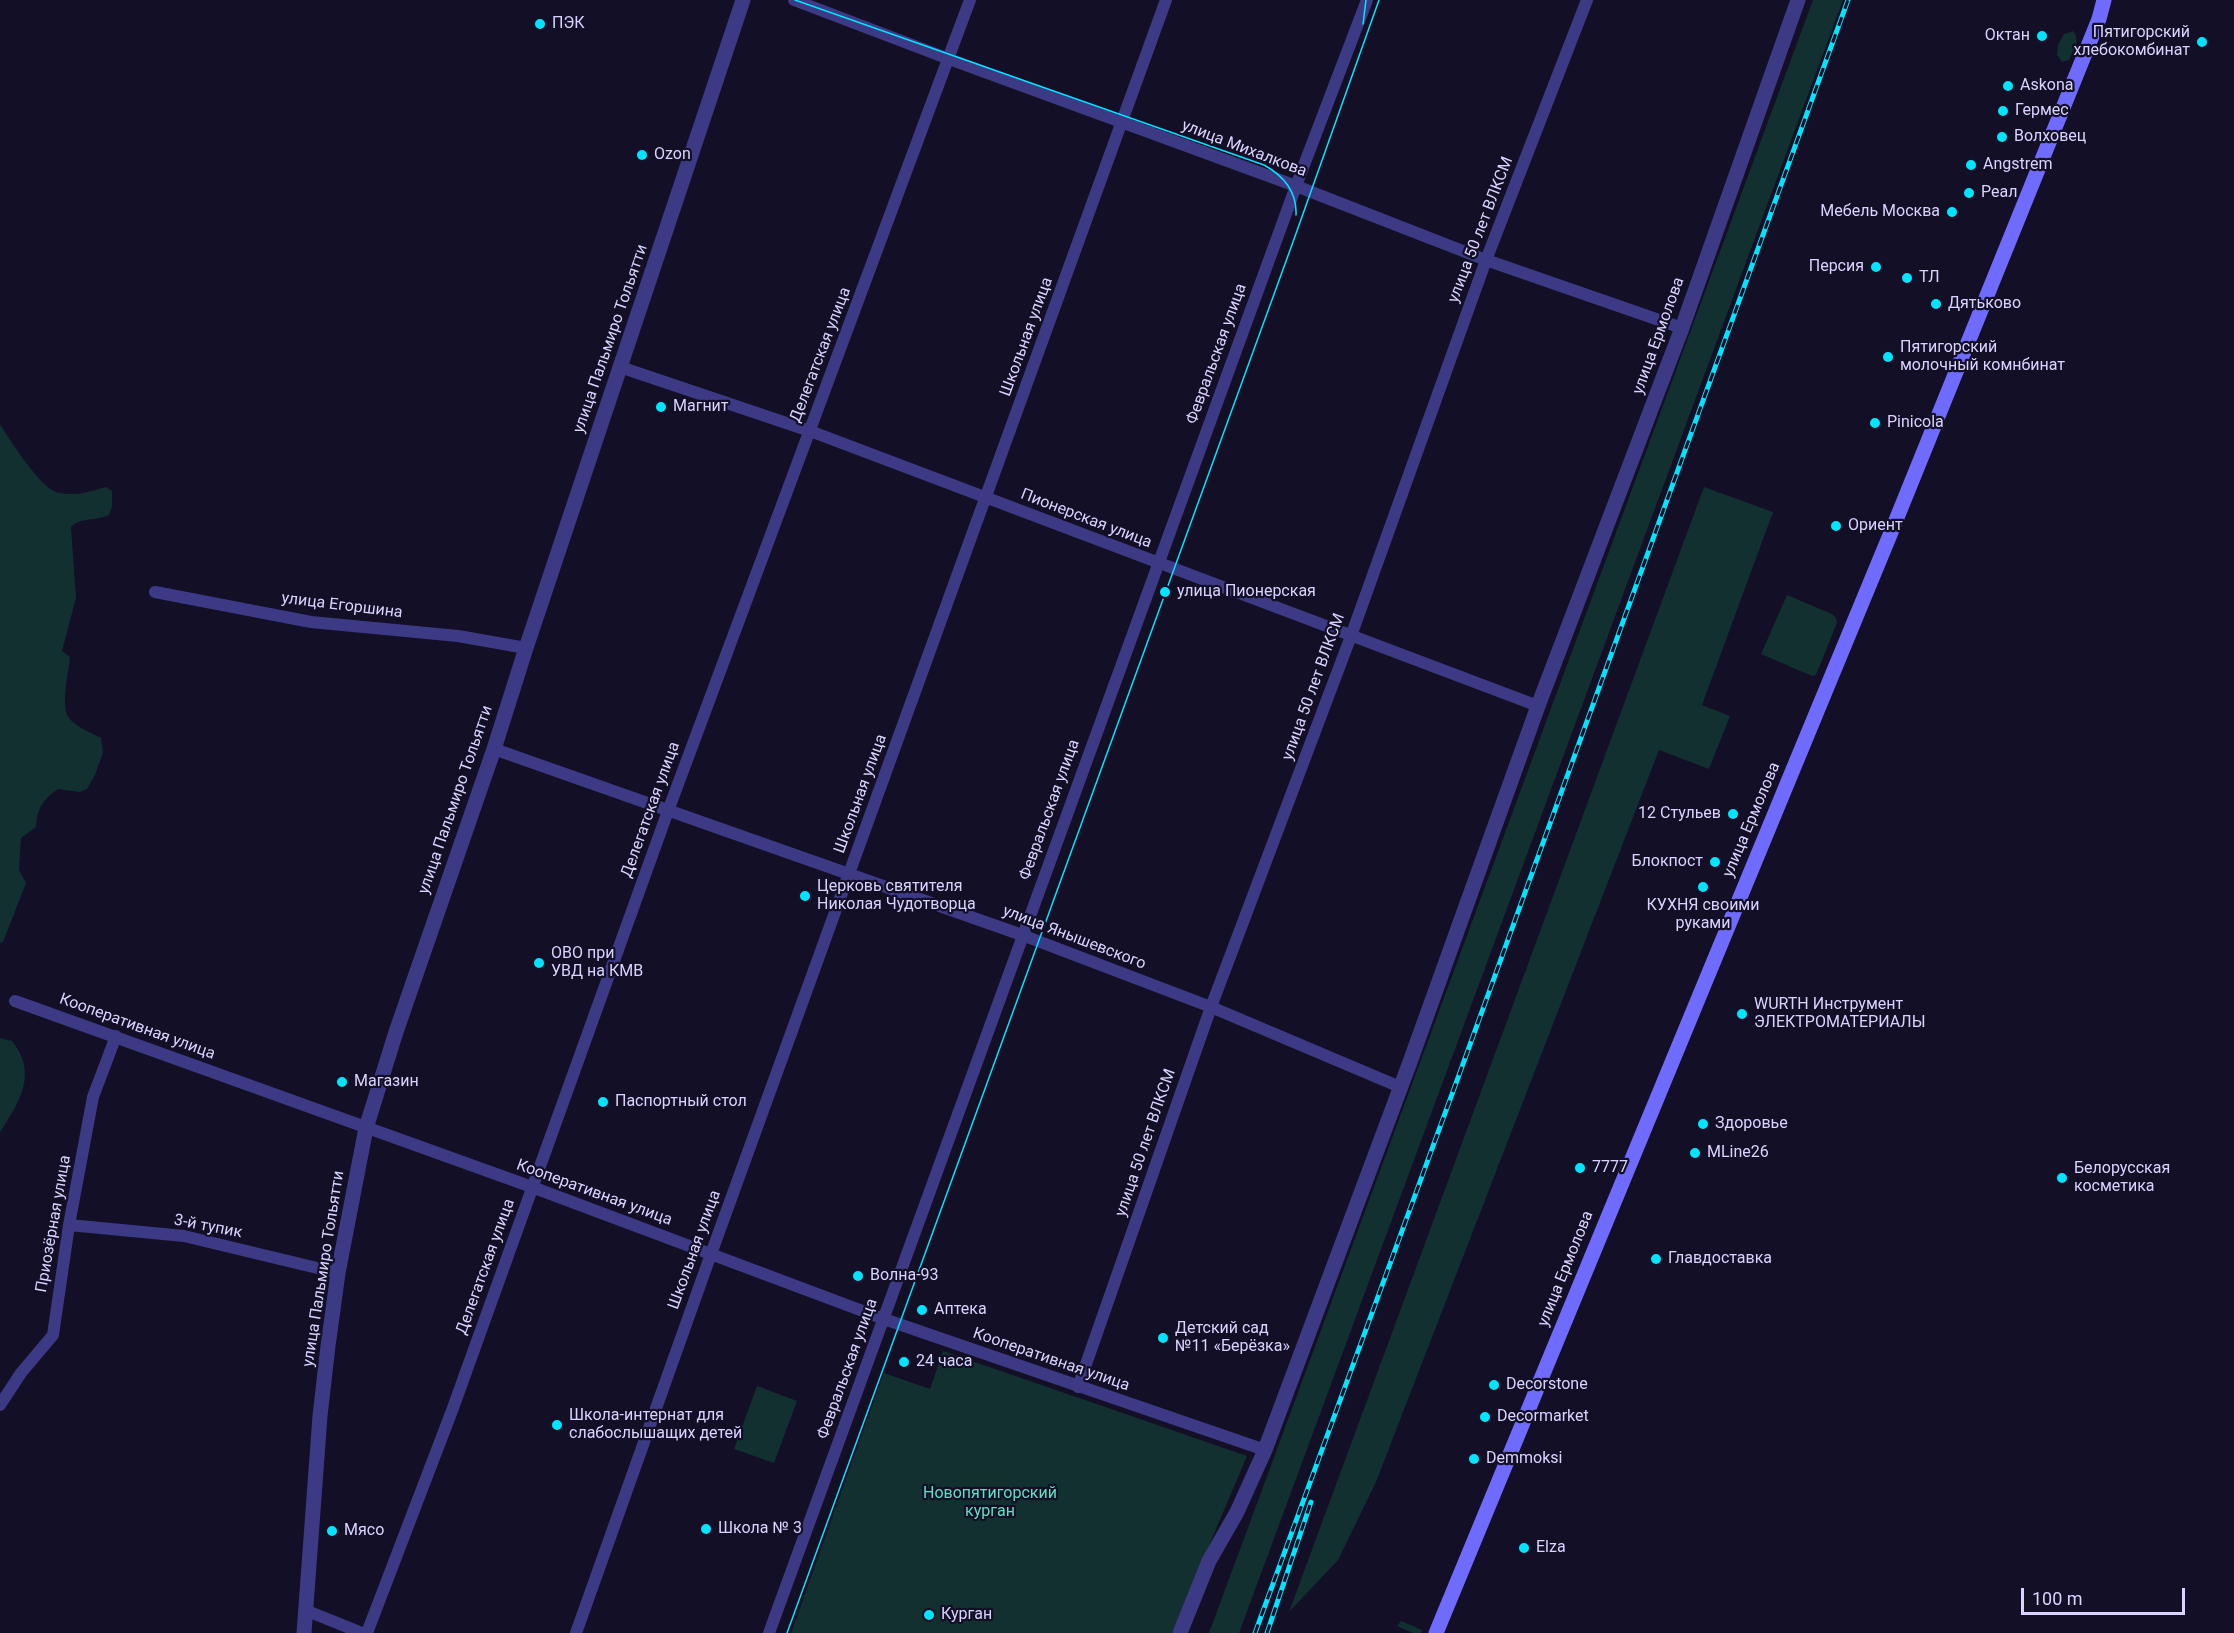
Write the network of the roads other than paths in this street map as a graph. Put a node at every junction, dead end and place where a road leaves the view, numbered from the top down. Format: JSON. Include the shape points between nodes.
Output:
{"nodes":[{"id":1,"x":743,"y":0,"type":"edge"},
{"id":2,"x":794,"y":0,"type":"edge"},
{"id":3,"x":970,"y":0,"type":"edge"},
{"id":4,"x":1166,"y":0,"type":"edge"},
{"id":5,"x":1366,"y":0,"type":"edge"},
{"id":6,"x":1587,"y":0,"type":"edge"},
{"id":7,"x":1796,"y":0,"type":"edge"},
{"id":8,"x":2104,"y":0,"type":"edge"},
{"id":9,"x":2112,"y":0,"type":"edge"},
{"id":10,"x":2099,"y":19,"type":"junction"},
{"id":11,"x":949,"y":59,"type":"junction"},
{"id":12,"x":1123,"y":122,"type":"junction"},
{"id":13,"x":1296,"y":186,"type":"junction"},
{"id":14,"x":1486,"y":260,"type":"junction"},
{"id":15,"x":1682,"y":328,"type":"junction"},
{"id":16,"x":620,"y":367,"type":"junction"},
{"id":17,"x":810,"y":431,"type":"junction"},
{"id":18,"x":985,"y":498,"type":"junction"},
{"id":19,"x":1158,"y":564,"type":"junction"},
{"id":20,"x":155,"y":592,"type":"dead end"},
{"id":21,"x":1351,"y":636,"type":"junction"},
{"id":22,"x":526,"y":648,"type":"junction"},
{"id":23,"x":1538,"y":706,"type":"junction"},
{"id":24,"x":494,"y":749,"type":"junction"},
{"id":25,"x":668,"y":812,"type":"junction"},
{"id":26,"x":849,"y":875,"type":"junction"},
{"id":27,"x":1022,"y":935,"type":"junction"},
{"id":28,"x":15,"y":1001,"type":"dead end"},
{"id":29,"x":1211,"y":1007,"type":"junction"},
{"id":30,"x":116,"y":1036,"type":"junction"},
{"id":31,"x":1400,"y":1087,"type":"junction"},
{"id":32,"x":366,"y":1128,"type":"junction"},
{"id":33,"x":532,"y":1187,"type":"junction"},
{"id":34,"x":69,"y":1225,"type":"junction"},
{"id":35,"x":711,"y":1254,"type":"junction"},
{"id":36,"x":338,"y":1273,"type":"junction"},
{"id":37,"x":884,"y":1319,"type":"junction"},
{"id":38,"x":1078,"y":1387,"type":"junction"},
{"id":39,"x":0,"y":1405,"type":"edge"},
{"id":40,"x":1265,"y":1450,"type":"junction"},
{"id":41,"x":305,"y":1610,"type":"junction"},
{"id":42,"x":304,"y":1633,"type":"edge"},
{"id":43,"x":362,"y":1633,"type":"edge"},
{"id":44,"x":367,"y":1633,"type":"edge"},
{"id":45,"x":576,"y":1633,"type":"edge"},
{"id":46,"x":769,"y":1633,"type":"edge"},
{"id":47,"x":1180,"y":1633,"type":"edge"},
{"id":48,"x":1436,"y":1633,"type":"edge"}],
"edges":[{"from":1,"to":16,"type":"street","name":"улица Пальмиро Тольятти"},
{"from":2,"to":11,"type":"street","name":"улица Михалкова"},
{"from":3,"to":11,"type":"street","name":"Делегатская улица"},
{"from":4,"to":12,"type":"street","name":"Школьная улица"},
{"from":5,"to":13,"type":"street","name":"Февральская улица"},
{"from":6,"to":14,"type":"street","name":"улица 50 лет ВЛКСМ"},
{"from":7,"to":15,"type":"street","name":"улица Ермолова"},
{"from":8,"to":10,"type":"main road","name":"улица Ермолова"},
{"from":9,"to":10,"type":"main road","name":"улица Ермолова"},
{"from":10,"to":48,"type":"main road","name":"улица Ермолова"},
{"from":11,"to":12,"type":"street","name":"улица Михалкова"},
{"from":11,"to":17,"type":"street","name":"Делегатская улица"},
{"from":12,"to":13,"type":"street","name":"улица Михалкова"},
{"from":12,"to":18,"type":"street","name":"Школьная улица"},
{"from":13,"to":14,"type":"street","name":"улица Михалкова"},
{"from":13,"to":19,"type":"street","name":"Февральская улица"},
{"from":14,"to":15,"type":"street","name":"улица Михалкова"},
{"from":14,"to":21,"type":"street","name":"улица 50 лет ВЛКСМ"},
{"from":15,"to":23,"type":"street","name":"улица Ермолова"},
{"from":16,"to":17,"type":"street","name":"Пионерская улица"},
{"from":16,"to":22,"type":"street","name":"улица Пальмиро Тольятти"},
{"from":17,"to":18,"type":"street","name":"Пионерская улица"},
{"from":17,"to":25,"type":"street","name":"Делегатская улица"},
{"from":18,"to":19,"type":"street","name":"Пионерская улица"},
{"from":18,"to":26,"type":"street","name":"Школьная улица"},
{"from":19,"to":21,"type":"street","name":"Пионерская улица"},
{"from":19,"to":27,"type":"street","name":"Февральская улица"},
{"from":20,"to":22,"type":"street","name":"улица Егоршина","via":[[311,622],[458,636]]},
{"from":21,"to":23,"type":"street","name":"Пионерская улица"},
{"from":21,"to":29,"type":"street","name":"улица 50 лет ВЛКСМ"},
{"from":22,"to":24,"type":"street","name":"улица Пальмиро Тольятти"},
{"from":23,"to":31,"type":"street","name":"улица Ермолова"},
{"from":24,"to":25,"type":"street","name":"улица Янышевского"},
{"from":24,"to":32,"type":"street","name":"улица Пальмиро Тольятти"},
{"from":25,"to":26,"type":"street","name":"улица Янышевского"},
{"from":25,"to":33,"type":"street","name":"Делегатская улица"},
{"from":26,"to":27,"type":"street","name":"улица Янышевского"},
{"from":26,"to":35,"type":"street","name":"Школьная улица"},
{"from":27,"to":29,"type":"street","name":"улица Янышевского"},
{"from":27,"to":37,"type":"street","name":"Февральская улица"},
{"from":28,"to":30,"type":"street","name":"Кооперативная улица"},
{"from":29,"to":31,"type":"street","name":"улица Янышевского"},
{"from":29,"to":38,"type":"street","name":"улица 50 лет ВЛКСМ"},
{"from":30,"to":32,"type":"street","name":"Кооперативная улица"},
{"from":30,"to":34,"type":"street","name":"Приозёрная улица","via":[[93,1097]]},
{"from":31,"to":40,"type":"street","name":"улица Ермолова"},
{"from":32,"to":33,"type":"street","name":"Кооперативная улица"},
{"from":32,"to":36,"type":"street","name":"улица Пальмиро Тольятти"},
{"from":33,"to":35,"type":"street","name":"Кооперативная улица"},
{"from":33,"to":44,"type":"street","name":"Делегатская улица"},
{"from":34,"to":36,"type":"street","name":"3-й тупик","via":[[184,1236]]},
{"from":34,"to":39,"type":"street","name":"Приозёрная улица","via":[[53,1335]]},
{"from":35,"to":37,"type":"street","name":"Кооперативная улица"},
{"from":35,"to":45,"type":"street","name":"Школьная улица"},
{"from":36,"to":41,"type":"street","name":"улица Пальмиро Тольятти","via":[[320,1416]]},
{"from":37,"to":38,"type":"street","name":"Кооперативная улица"},
{"from":37,"to":46,"type":"street","name":"Февральская улица"},
{"from":38,"to":40,"type":"street","name":"Кооперативная улица"},
{"from":40,"to":47,"type":"street","name":"улица Ермолова","via":[[1209,1561]]},
{"from":41,"to":42,"type":"street","name":"улица Пальмиро Тольятти"},
{"from":41,"to":43,"type":"street"}]}
